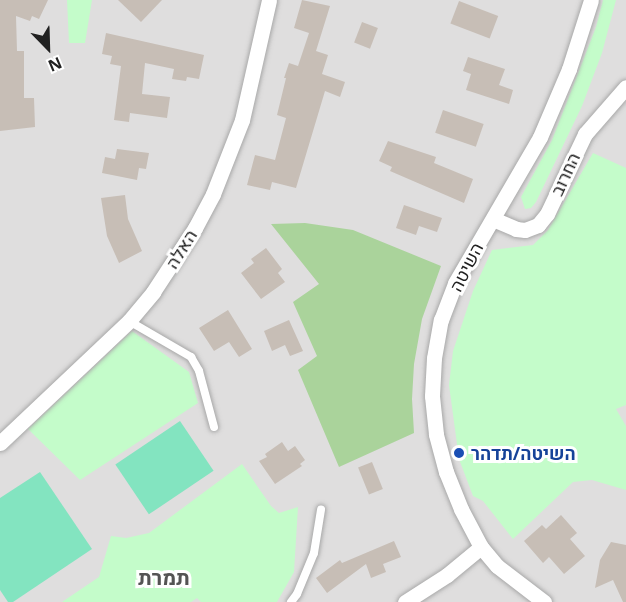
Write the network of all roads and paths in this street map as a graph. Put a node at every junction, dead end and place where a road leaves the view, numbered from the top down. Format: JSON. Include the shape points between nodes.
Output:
{"nodes":[{"id":1,"x":269,"y":0,"type":"edge"},
{"id":2,"x":591,"y":0,"type":"edge"},
{"id":3,"x":626,"y":87,"type":"edge"},
{"id":4,"x":493,"y":219,"type":"junction"},
{"id":5,"x":129,"y":321,"type":"junction"},
{"id":6,"x":214,"y":427,"type":"dead end"},
{"id":7,"x":0,"y":443,"type":"edge"},
{"id":8,"x":321,"y":510,"type":"dead end"},
{"id":9,"x":481,"y":547,"type":"junction"},
{"id":10,"x":291,"y":602,"type":"edge"},
{"id":11,"x":405,"y":602,"type":"edge"},
{"id":12,"x":544,"y":602,"type":"edge"}],
"edges":[{"from":1,"to":5,"type":"street","name":"האלה","via":[[242,120],[213,194],[175,261]]},
{"from":2,"to":4,"type":"street","name":"השיטה","via":[[550,115]]},
{"from":3,"to":4,"type":"street","name":"החרוב","via":[[585,134],[538,225],[516,229]]},
{"from":4,"to":9,"type":"street","name":"השיטה","via":[[455,283],[441,320],[432,396],[446,472]]},
{"from":5,"to":6,"type":"lane","via":[[191,357],[199,371]]},
{"from":5,"to":7,"type":"street","name":"האלה"},
{"from":8,"to":10,"type":"lane","via":[[314,553]]},
{"from":9,"to":11,"type":"street"},
{"from":9,"to":12,"type":"street","name":"השיטה","via":[[516,583]]}]}
